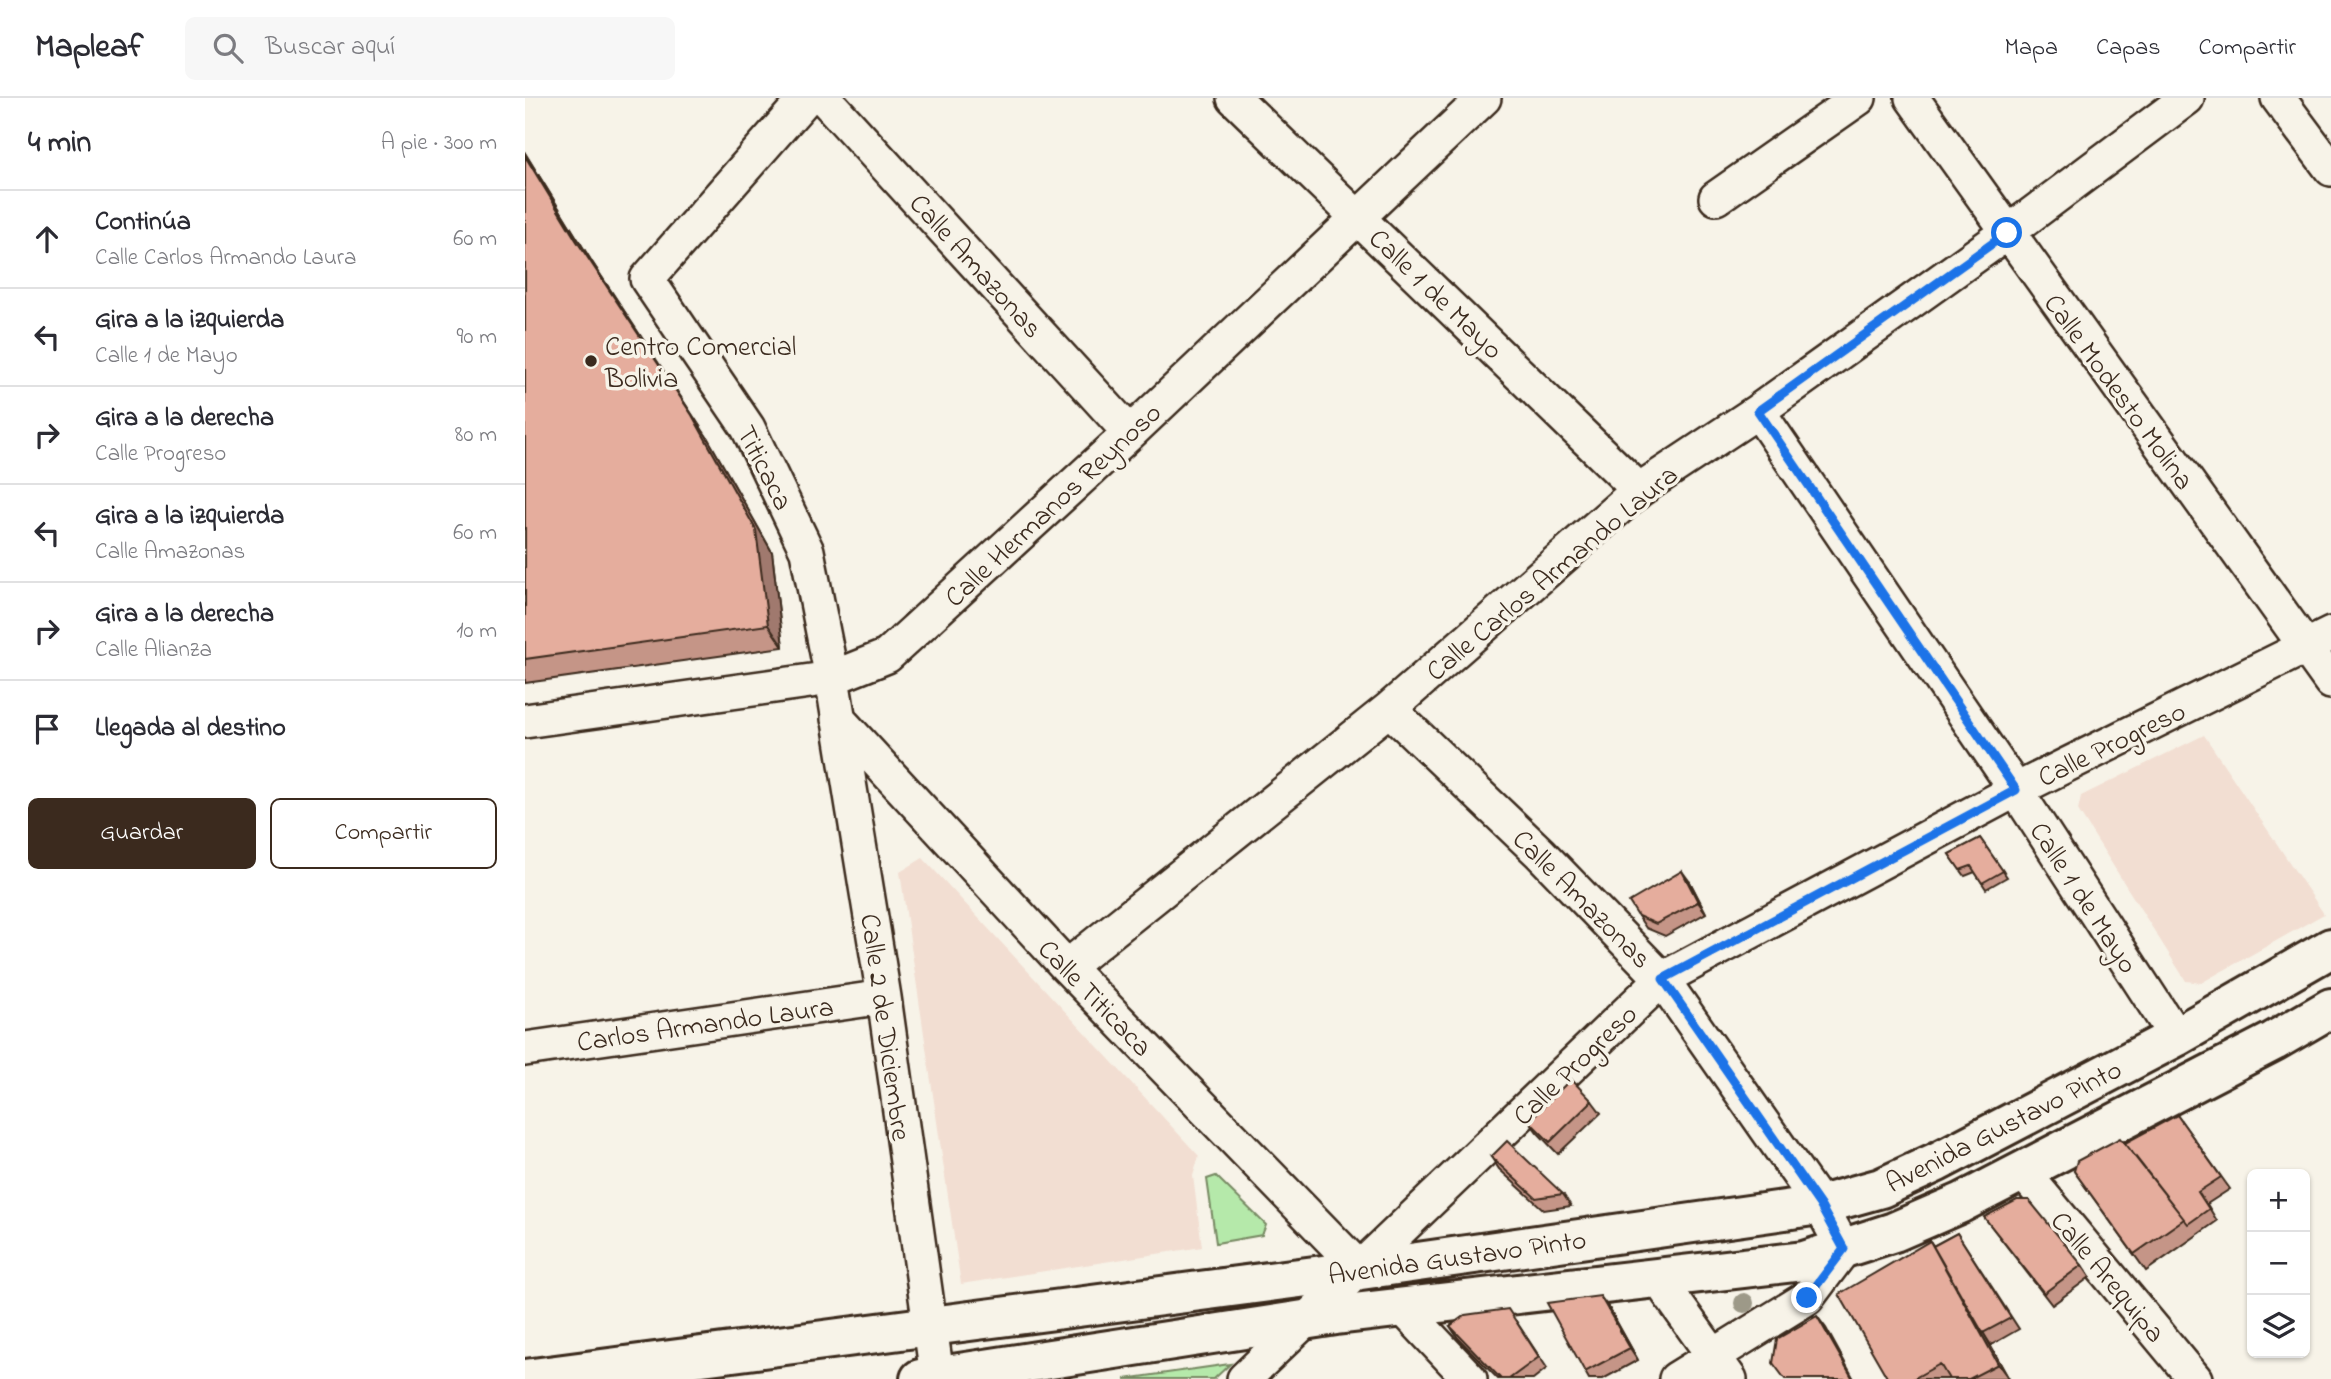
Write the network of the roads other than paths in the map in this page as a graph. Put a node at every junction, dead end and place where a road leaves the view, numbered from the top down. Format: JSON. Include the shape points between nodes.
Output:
{"nodes":[{"id":1,"x":806,"y":98,"type":"edge"},
{"id":2,"x":824,"y":98,"type":"edge"},
{"id":3,"x":1234,"y":98,"type":"edge"},
{"id":4,"x":1484,"y":98,"type":"edge"},
{"id":5,"x":1859,"y":98,"type":"edge"},
{"id":6,"x":1912,"y":98,"type":"edge"},
{"id":7,"x":2187,"y":98,"type":"edge"},
{"id":8,"x":2278,"y":98,"type":"edge"},
{"id":9,"x":2331,"y":169,"type":"edge"},
{"id":10,"x":1716,"y":198,"type":"dead end"},
{"id":11,"x":1358,"y":216,"type":"junction"},
{"id":12,"x":2007,"y":233,"type":"junction"},
{"id":13,"x":1758,"y":411,"type":"junction"},
{"id":14,"x":1129,"y":433,"type":"junction"},
{"id":15,"x":1639,"y":490,"type":"junction"},
{"id":16,"x":2318,"y":640,"type":"edge"},
{"id":17,"x":832,"y":678,"type":"junction"},
{"id":18,"x":2331,"y":682,"type":"edge"},
{"id":19,"x":1389,"y":709,"type":"junction"},
{"id":20,"x":838,"y":719,"type":"junction"},
{"id":21,"x":525,"y":721,"type":"edge"},
{"id":22,"x":2016,"y":790,"type":"junction"},
{"id":23,"x":2331,"y":948,"type":"edge"},
{"id":24,"x":1067,"y":967,"type":"junction"},
{"id":25,"x":1663,"y":979,"type":"junction"},
{"id":26,"x":884,"y":998,"type":"junction"},
{"id":27,"x":2331,"y":1008,"type":"edge"},
{"id":28,"x":2176,"y":1037,"type":"junction"},
{"id":29,"x":525,"y":1049,"type":"edge"},
{"id":30,"x":2023,"y":1172,"type":"junction"},
{"id":31,"x":1820,"y":1205,"type":"junction"},
{"id":32,"x":1844,"y":1249,"type":"junction"},
{"id":33,"x":1361,"y":1270,"type":"junction"},
{"id":34,"x":1657,"y":1277,"type":"junction"},
{"id":35,"x":1403,"y":1308,"type":"junction"},
{"id":36,"x":1303,"y":1321,"type":"junction"},
{"id":37,"x":930,"y":1326,"type":"junction"},
{"id":38,"x":1721,"y":1368,"type":"edge"},
{"id":39,"x":928,"y":1378,"type":"edge"},
{"id":40,"x":525,"y":1379,"type":"edge"},
{"id":41,"x":1244,"y":1379,"type":"edge"},
{"id":42,"x":1470,"y":1379,"type":"edge"},
{"id":43,"x":1676,"y":1379,"type":"edge"},
{"id":44,"x":2195,"y":1379,"type":"edge"}],
"edges":[{"from":1,"to":17,"type":"street","name":"Titicaca","via":[[647,279],[748,428],[807,551]]},
{"from":2,"to":14,"type":"street","name":"Calle Amazonas"},
{"from":3,"to":11,"type":"street","name":"Calle 1 de Mayo"},
{"from":4,"to":11,"type":"street","name":"Calle Hermanos Reynoso"},
{"from":5,"to":10,"type":"street"},
{"from":6,"to":12,"type":"street","name":"Calle Modesto Molina"},
{"from":7,"to":12,"type":"street","name":"Calle Carlos Armando Laura"},
{"from":8,"to":9,"type":"street"},
{"from":11,"to":14,"type":"street","name":"Calle Hermanos Reynoso"},
{"from":11,"to":15,"type":"street","name":"Calle 1 de Mayo"},
{"from":12,"to":13,"type":"street","name":"Calle Carlos Armando Laura"},
{"from":12,"to":16,"type":"street","name":"Calle Modesto Molina"},
{"from":13,"to":15,"type":"street","name":"Calle Carlos Armando Laura"},
{"from":13,"to":22,"type":"street","name":"Calle 1 de Mayo"},
{"from":14,"to":17,"type":"street","name":"Calle Hermanos Reynoso","via":[[887,656]]},
{"from":15,"to":19,"type":"street","name":"Calle Carlos Armando Laura"},
{"from":16,"to":18,"type":"street","name":"Calle Modesto Molina"},
{"from":16,"to":22,"type":"street","name":"Calle Progreso"},
{"from":17,"to":20,"type":"street","name":"Calle 2 de Diciembre"},
{"from":17,"to":21,"type":"street","name":"Calle Hermanos Reynoso"},
{"from":19,"to":24,"type":"street","name":"Calle Carlos Armando Laura"},
{"from":19,"to":25,"type":"street","name":"Calle Amazonas"},
{"from":20,"to":24,"type":"street","name":"Calle Titicaca"},
{"from":20,"to":26,"type":"street","name":"Calle 2 de Diciembre"},
{"from":22,"to":25,"type":"street","name":"Calle Progreso"},
{"from":22,"to":28,"type":"street","name":"Calle 1 de Mayo"},
{"from":23,"to":28,"type":"main road","name":"Avenida Gustavo Pinto"},
{"from":24,"to":33,"type":"street","name":"Calle Titicaca"},
{"from":25,"to":31,"type":"street","name":"Calle Amazonas"},
{"from":25,"to":33,"type":"street","name":"Calle Progreso"},
{"from":26,"to":29,"type":"street","name":"Carlos Armando Laura"},
{"from":26,"to":37,"type":"street","name":"Calle 2 de Diciembre"},
{"from":27,"to":30,"type":"main road","name":"Avenida Gustavo Pinto"},
{"from":28,"to":31,"type":"main road","name":"Avenida Gustavo Pinto","via":[[1881,1188]]},
{"from":30,"to":32,"type":"main road","name":"Avenida Gustavo Pinto","via":[[1894,1232]]},
{"from":30,"to":44,"type":"street","name":"Calle Arequipa"},
{"from":31,"to":32,"type":"street","name":"Calle Amazonas"},
{"from":31,"to":33,"type":"main road","name":"Avenida Gustavo Pinto"},
{"from":32,"to":34,"type":"main road","name":"Avenida Gustavo Pinto","via":[[1804,1261]]},
{"from":32,"to":38,"type":"street","via":[[1807,1298]]},
{"from":33,"to":36,"type":"street","name":"Calle Progreso"},
{"from":33,"to":37,"type":"main road","name":"Avenida Gustavo Pinto"},
{"from":34,"to":35,"type":"main road","name":"Avenida Gustavo Pinto"},
{"from":34,"to":38,"type":"street"},
{"from":35,"to":36,"type":"main road","name":"Avenida Gustavo Pinto"},
{"from":35,"to":42,"type":"street"},
{"from":36,"to":39,"type":"main road","name":"Avenida Gustavo Pinto"},
{"from":36,"to":41,"type":"street","name":"Calle Progreso"},
{"from":37,"to":39,"type":"street","name":"Calle 2 de Diciembre"},
{"from":37,"to":40,"type":"main road","name":"Avenida Gustavo Pinto"},
{"from":38,"to":43,"type":"street"}]}
